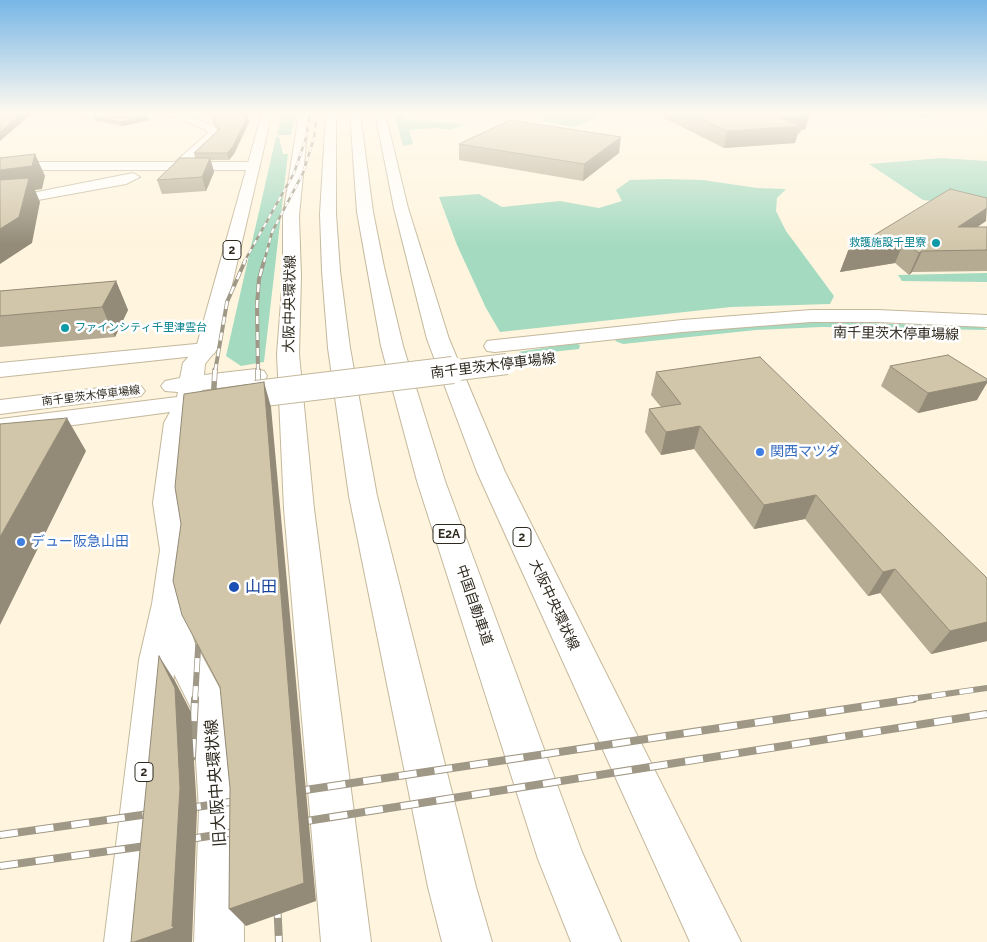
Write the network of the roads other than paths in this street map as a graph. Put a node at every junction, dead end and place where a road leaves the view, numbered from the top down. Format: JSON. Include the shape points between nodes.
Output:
{"nodes":[{"id":1,"x":189,"y":157,"type":"edge"},
{"id":2,"x":256,"y":157,"type":"edge"},
{"id":3,"x":298,"y":157,"type":"edge"},
{"id":4,"x":330,"y":157,"type":"edge"},
{"id":5,"x":359,"y":157,"type":"edge"},
{"id":6,"x":390,"y":157,"type":"edge"},
{"id":7,"x":0,"y":166,"type":"edge"},
{"id":8,"x":254,"y":166,"type":"junction"},
{"id":9,"x":153,"y":167,"type":"junction"},
{"id":10,"x":178,"y":167,"type":"junction"},
{"id":11,"x":0,"y":199,"type":"edge"},
{"id":12,"x":987,"y":321,"type":"edge"},
{"id":13,"x":987,"y":336,"type":"edge"},
{"id":14,"x":206,"y":349,"type":"junction"},
{"id":15,"x":501,"y":355,"type":"junction"},
{"id":16,"x":0,"y":370,"type":"edge"},
{"id":17,"x":189,"y":393,"type":"junction"},
{"id":18,"x":0,"y":407,"type":"edge"},
{"id":19,"x":0,"y":427,"type":"edge"},
{"id":20,"x":169,"y":604,"type":"junction"},
{"id":21,"x":129,"y":942,"type":"edge"},
{"id":22,"x":219,"y":942,"type":"edge"},
{"id":23,"x":346,"y":942,"type":"edge"},
{"id":24,"x":467,"y":942,"type":"edge"},
{"id":25,"x":596,"y":942,"type":"edge"},
{"id":26,"x":716,"y":942,"type":"edge"}],
"edges":[{"from":1,"to":10,"type":"main road"},
{"from":2,"to":8,"type":"main road","name":"旧大阪中央環状線","number":"2"},
{"from":3,"to":23,"type":"main road","name":"大阪中央環状線","via":[[291,216],[288,354],[299,509]]},
{"from":4,"to":24,"type":"main road","via":[[330,271],[357,456],[452,888]]},
{"from":5,"to":25,"type":"main road","name":"中国自動車道","number":"E2A","via":[[365,212],[392,346],[428,472],[561,859]]},
{"from":6,"to":26,"type":"main road","name":"大阪中央環状線","number":"2","via":[[438,339],[491,472]]},
{"from":7,"to":9,"type":"main road"},
{"from":8,"to":10,"type":"main road"},
{"from":8,"to":14,"type":"main road","name":"旧大阪中央環状線","number":"2"},
{"from":9,"to":10,"type":"main road"},
{"from":9,"to":11,"type":"main road","via":[[126,180],[27,198]]},
{"from":12,"to":15,"type":"main road","name":"南千里茨木停車場線","via":[[811,316],[690,325]]},
{"from":13,"to":15,"type":"main road","name":"南千里茨木停車場線","via":[[827,333]]},
{"from":14,"to":16,"type":"main road"},
{"from":14,"to":17,"type":"main road","name":"旧大阪中央環状線","number":"2","via":[[194,363]]},
{"from":15,"to":17,"type":"main road","name":"南千里茨木停車場線","bridge":true},
{"from":17,"to":18,"type":"main road","name":"南千里茨木停車場線"},
{"from":17,"to":19,"type":"main road","name":"南千里茨木停車場線"},
{"from":17,"to":20,"type":"main road","name":"旧大阪中央環状線","number":"2","via":[[177,423],[168,503],[176,550]]},
{"from":20,"to":21,"type":"main road","name":"旧大阪中央環状線","number":"2","via":[[155,679]]},
{"from":20,"to":22,"type":"main road","name":"旧大阪中央環状線","number":"2","via":[[177,643],[212,711],[221,810]]}]}
